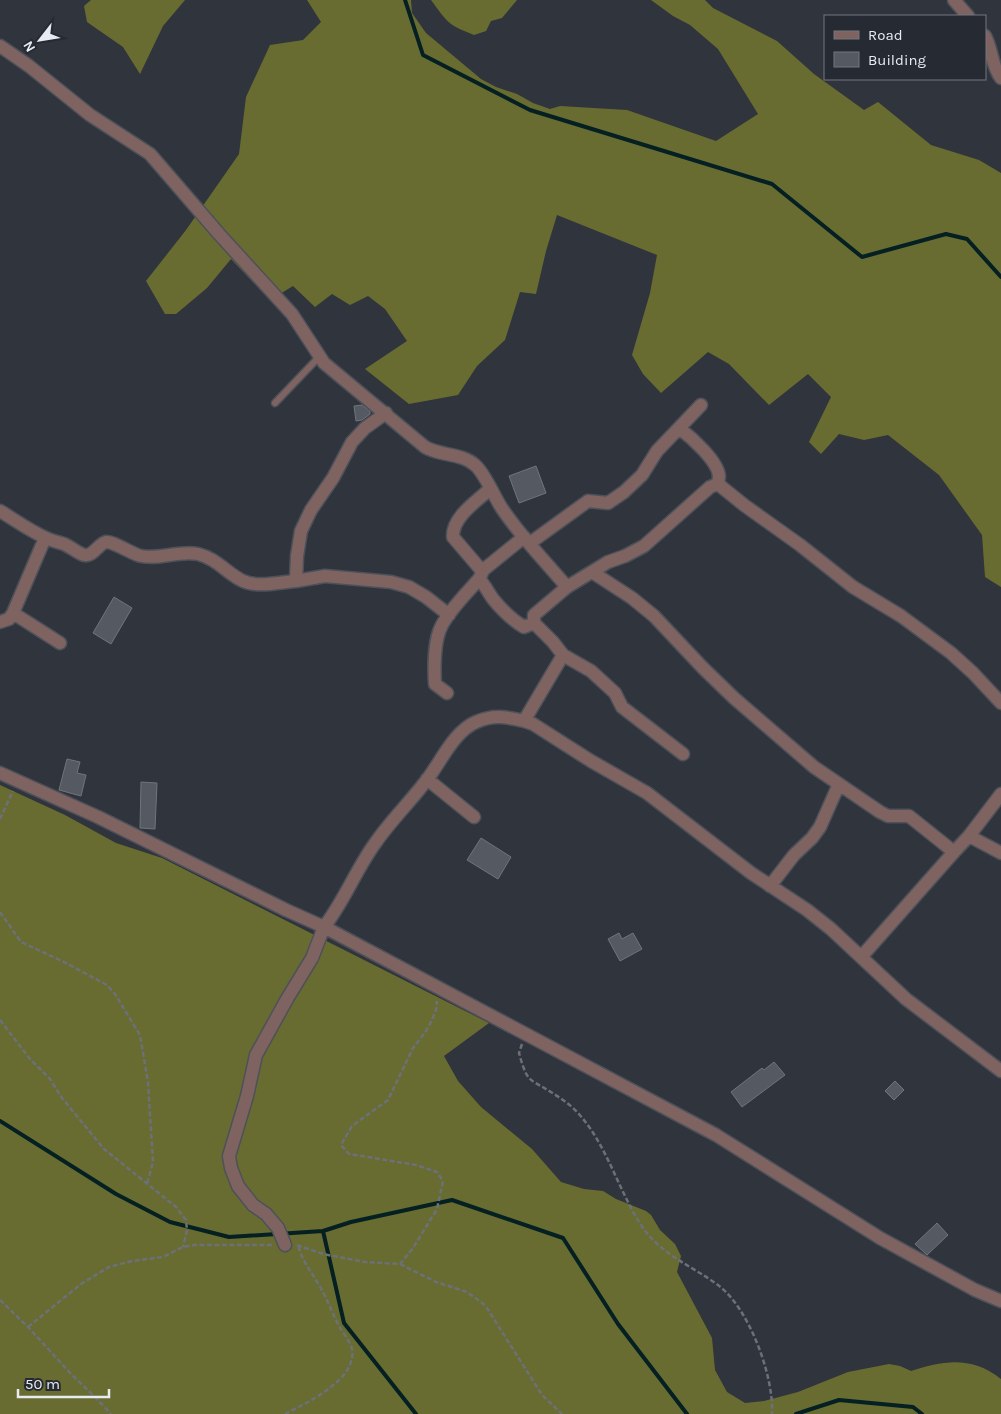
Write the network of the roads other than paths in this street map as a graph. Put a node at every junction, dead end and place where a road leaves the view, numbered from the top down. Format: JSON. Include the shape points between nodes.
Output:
{"nodes":[{"id":1,"x":954,"y":0,"type":"edge"},
{"id":2,"x":967,"y":15,"type":"edge"},
{"id":3,"x":986,"y":38,"type":"edge"},
{"id":4,"x":0,"y":46,"type":"edge"},
{"id":5,"x":1001,"y":78,"type":"edge"},
{"id":6,"x":319,"y":357,"type":"junction"},
{"id":7,"x":275,"y":403,"type":"dead end"},
{"id":8,"x":701,"y":404,"type":"dead end"},
{"id":9,"x":386,"y":414,"type":"junction"},
{"id":10,"x":679,"y":428,"type":"junction"},
{"id":11,"x":718,"y":484,"type":"junction"},
{"id":12,"x":490,"y":488,"type":"junction"},
{"id":13,"x":0,"y":511,"type":"edge"},
{"id":14,"x":46,"y":538,"type":"junction"},
{"id":15,"x":527,"y":540,"type":"junction"},
{"id":16,"x":592,"y":572,"type":"junction"},
{"id":17,"x":480,"y":575,"type":"junction"},
{"id":18,"x":296,"y":581,"type":"junction"},
{"id":19,"x":567,"y":587,"type":"junction"},
{"id":20,"x":14,"y":613,"type":"junction"},
{"id":21,"x":449,"y":615,"type":"junction"},
{"id":22,"x":0,"y":622,"type":"edge"},
{"id":23,"x":534,"y":623,"type":"junction"},
{"id":24,"x":60,"y":643,"type":"dead end"},
{"id":25,"x":563,"y":655,"type":"junction"},
{"id":26,"x":446,"y":693,"type":"dead end"},
{"id":27,"x":1001,"y":703,"type":"edge"},
{"id":28,"x":524,"y":721,"type":"junction"},
{"id":29,"x":683,"y":754,"type":"dead end"},
{"id":30,"x":0,"y":773,"type":"edge"},
{"id":31,"x":427,"y":779,"type":"junction"},
{"id":32,"x":839,"y":784,"type":"junction"},
{"id":33,"x":1001,"y":794,"type":"edge"},
{"id":34,"x":474,"y":817,"type":"dead end"},
{"id":35,"x":969,"y":836,"type":"junction"},
{"id":36,"x":954,"y":852,"type":"junction"},
{"id":37,"x":1001,"y":853,"type":"edge"},
{"id":38,"x":770,"y":886,"type":"junction"},
{"id":39,"x":324,"y":927,"type":"junction"},
{"id":40,"x":862,"y":956,"type":"junction"},
{"id":41,"x":1001,"y":1071,"type":"edge"},
{"id":42,"x":286,"y":1239,"type":"road end"},
{"id":43,"x":1001,"y":1301,"type":"edge"}],
"edges":[{"from":1,"to":2,"type":"street"},
{"from":3,"to":5,"type":"street","via":[[992,49],[993,64]]},
{"from":4,"to":6,"type":"street","via":[[102,124],[150,154],[288,309]]},
{"from":6,"to":7,"type":"lane"},
{"from":6,"to":9,"type":"street"},
{"from":8,"to":10,"type":"street"},
{"from":9,"to":12,"type":"street","via":[[430,450],[476,465]]},
{"from":9,"to":18,"type":"street","via":[[365,428],[352,442],[309,515],[301,531]]},
{"from":10,"to":11,"type":"street","via":[[713,463],[719,476]]},
{"from":10,"to":15,"type":"street","via":[[657,451],[642,475],[624,492],[608,503],[588,501]]},
{"from":11,"to":16,"type":"street","via":[[710,487],[644,546]]},
{"from":11,"to":27,"type":"street","via":[[853,587],[901,616],[951,653]]},
{"from":12,"to":15,"type":"street"},
{"from":12,"to":17,"type":"street","via":[[458,520],[453,530],[453,537]]},
{"from":13,"to":14,"type":"street"},
{"from":14,"to":18,"type":"street","via":[[84,555],[109,542],[142,556],[200,555],[214,560],[248,583]]},
{"from":14,"to":20,"type":"street"},
{"from":15,"to":17,"type":"street"},
{"from":15,"to":19,"type":"street"},
{"from":16,"to":19,"type":"street"},
{"from":16,"to":32,"type":"street","via":[[650,612],[734,698],[814,767]]},
{"from":17,"to":21,"type":"street"},
{"from":17,"to":23,"type":"street","via":[[495,601],[512,620],[524,627]]},
{"from":18,"to":21,"type":"street","via":[[325,576],[391,582],[409,587]]},
{"from":19,"to":23,"type":"street","via":[[534,615]]},
{"from":20,"to":22,"type":"street"},
{"from":20,"to":24,"type":"street"},
{"from":21,"to":26,"type":"street","via":[[438,633],[436,646],[435,679],[437,686]]},
{"from":23,"to":25,"type":"street"},
{"from":25,"to":28,"type":"street"},
{"from":25,"to":29,"type":"street","via":[[591,671],[615,693],[622,707]]},
{"from":28,"to":31,"type":"street","via":[[498,716],[475,722],[459,736]]},
{"from":28,"to":38,"type":"street","via":[[647,792]]},
{"from":30,"to":39,"type":"street"},
{"from":31,"to":34,"type":"street"},
{"from":31,"to":39,"type":"street","via":[[376,842],[344,900]]},
{"from":32,"to":36,"type":"street","via":[[888,816],[909,816]]},
{"from":32,"to":38,"type":"street","via":[[820,827]]},
{"from":33,"to":35,"type":"street"},
{"from":35,"to":36,"type":"street"},
{"from":35,"to":37,"type":"street"},
{"from":36,"to":40,"type":"street"},
{"from":38,"to":40,"type":"street","via":[[806,910]]},
{"from":39,"to":42,"type":"street","via":[[312,958],[256,1055],[229,1156],[238,1186]]},
{"from":39,"to":43,"type":"street","via":[[716,1135],[880,1238]]},
{"from":40,"to":41,"type":"street","via":[[906,999]]}]}
